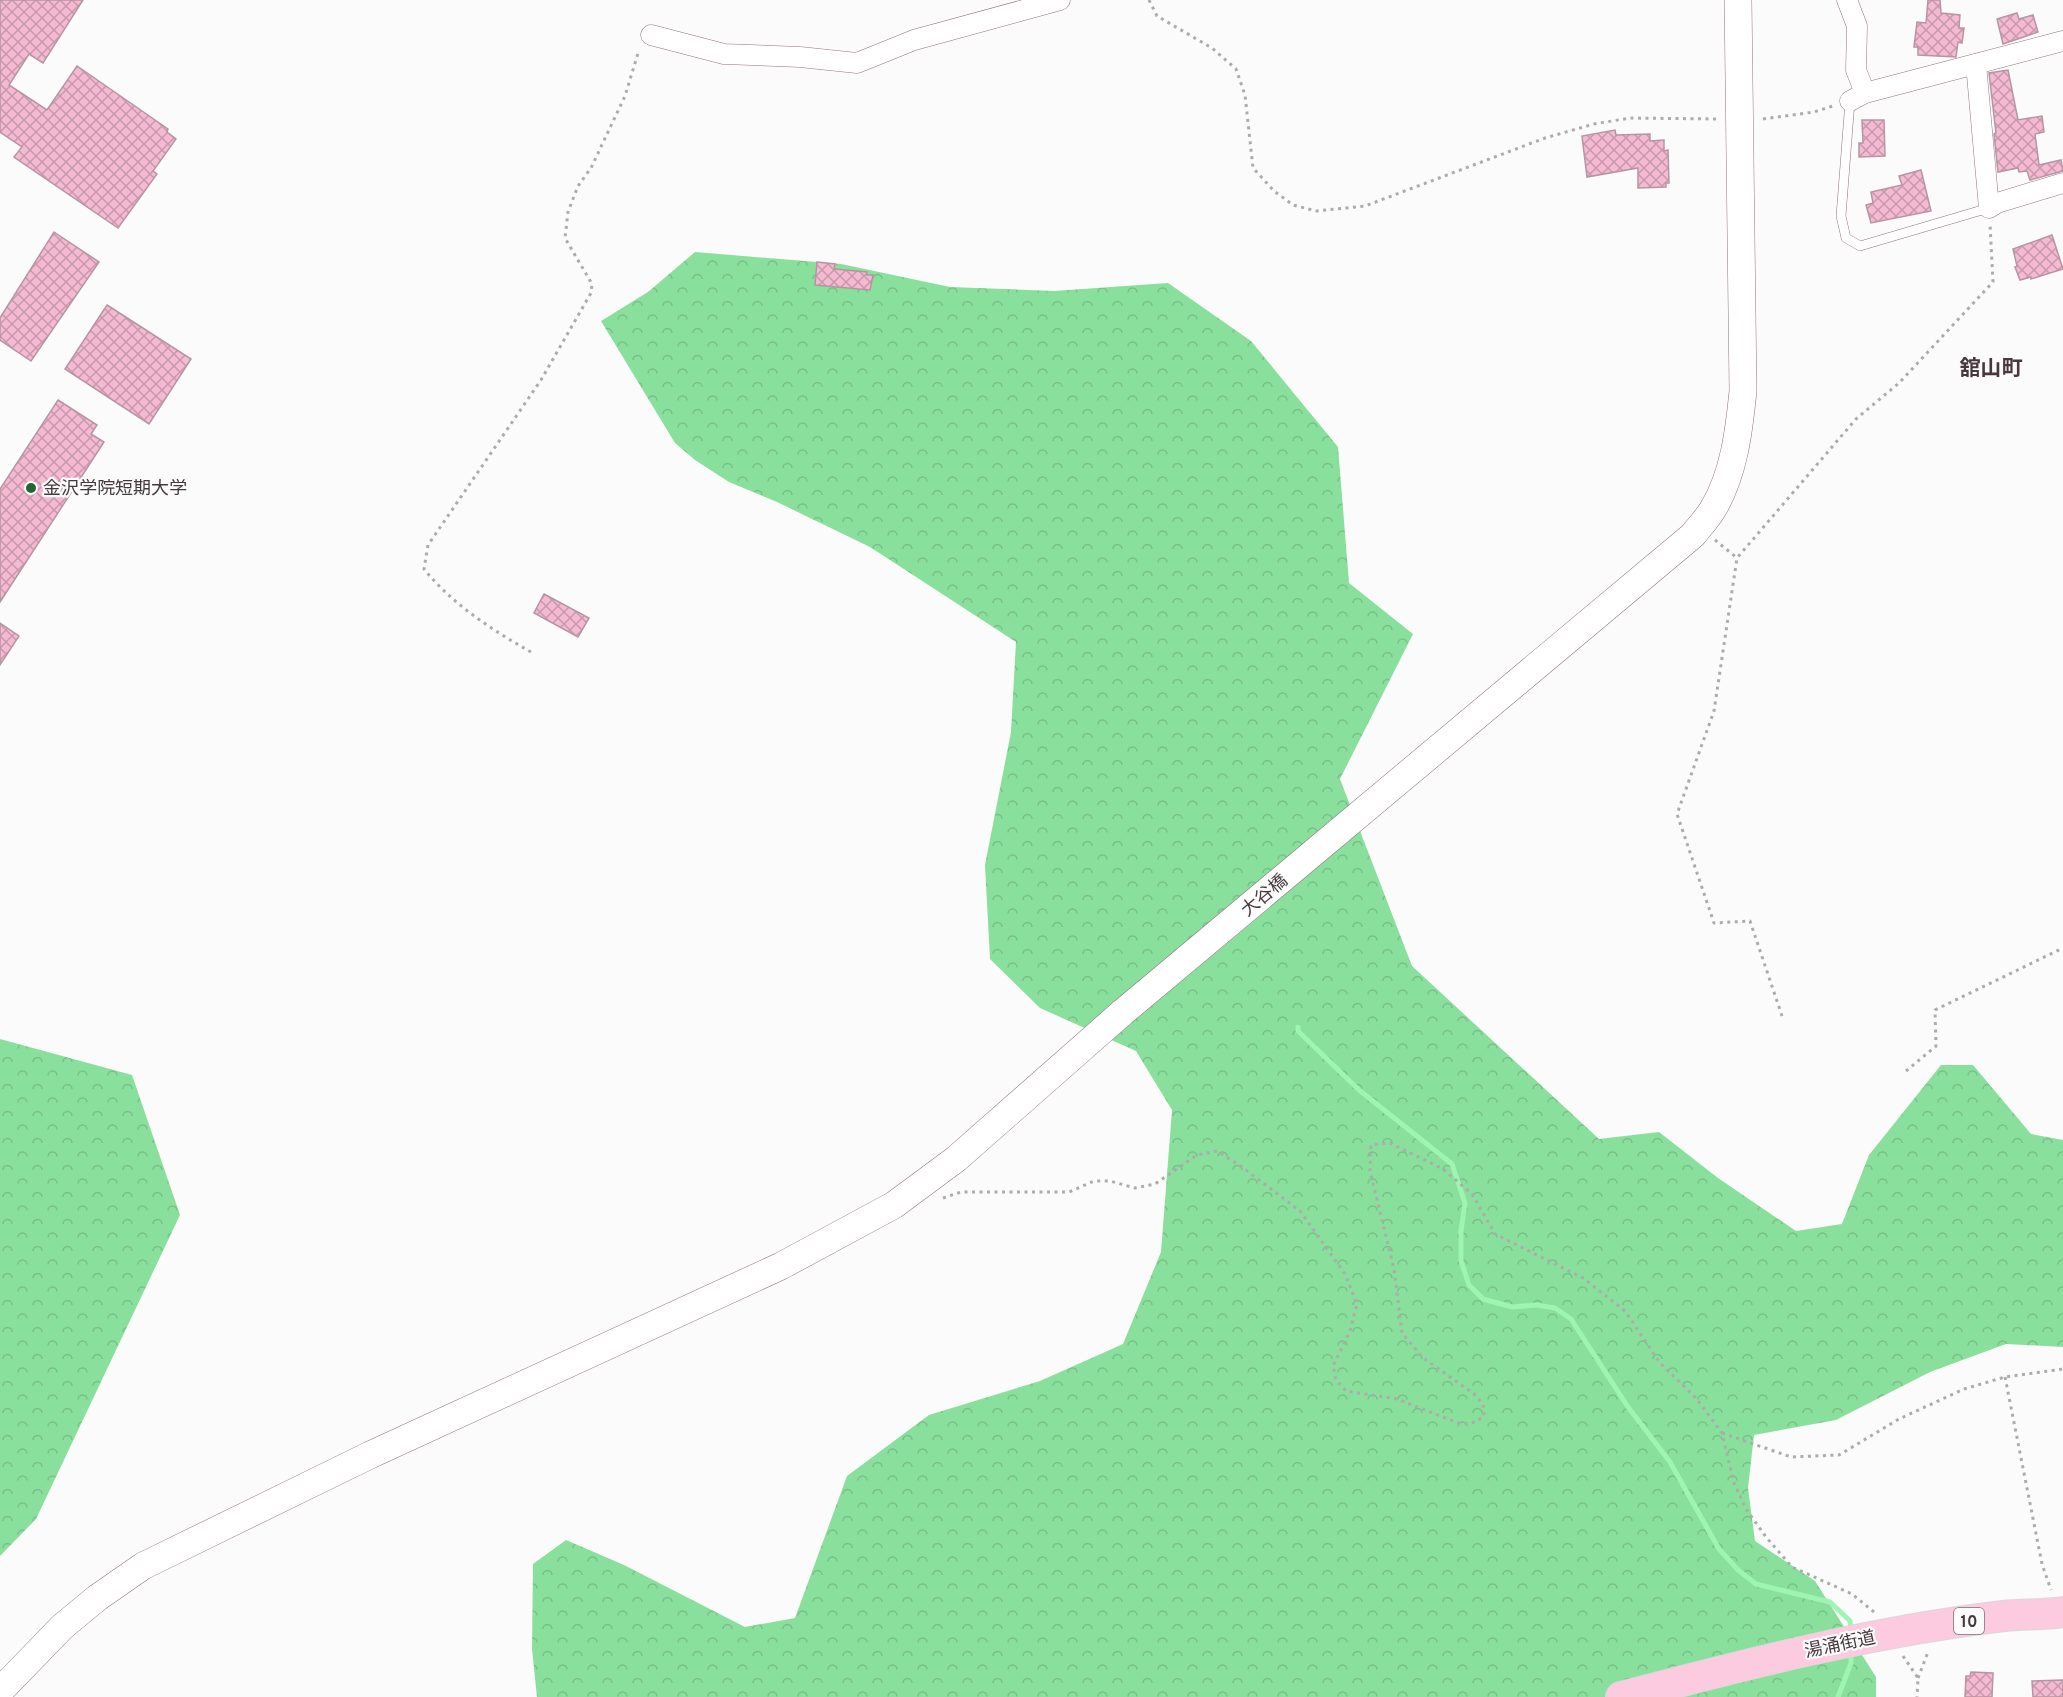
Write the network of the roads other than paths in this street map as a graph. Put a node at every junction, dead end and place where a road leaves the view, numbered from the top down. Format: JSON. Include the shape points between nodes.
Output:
{"nodes":[{"id":1,"x":1060,"y":0,"type":"edge"},
{"id":2,"x":1738,"y":0,"type":"edge"},
{"id":3,"x":1847,"y":0,"type":"edge"},
{"id":4,"x":651,"y":35,"type":"road end"},
{"id":5,"x":2063,"y":41,"type":"edge"},
{"id":6,"x":1976,"y":64,"type":"junction"},
{"id":7,"x":1858,"y":97,"type":"junction"},
{"id":8,"x":2063,"y":183,"type":"edge"},
{"id":9,"x":1989,"y":215,"type":"junction"},
{"id":10,"x":2061,"y":1613,"type":"edge"},
{"id":11,"x":0,"y":1691,"type":"edge"},
{"id":12,"x":1621,"y":1697,"type":"edge"}],
"edges":[{"from":1,"to":4,"type":"street","via":[[914,40],[856,63],[724,54]]},
{"from":2,"to":11,"type":"street","name":"大谷橋","via":[[1743,391],[1739,433],[1726,478],[1713,510],[1693,535],[1123,1012],[956,1159],[894,1204],[781,1266],[370,1455],[143,1566],[62,1627]]},
{"from":3,"to":7,"type":"street","via":[[1857,26]]},
{"from":5,"to":6,"type":"street"},
{"from":6,"to":7,"type":"street"},
{"from":6,"to":9,"type":"street"},
{"from":7,"to":9,"type":"lane","via":[[1842,216],[1846,238],[1860,246]]},
{"from":8,"to":9,"type":"street","via":[[1997,203]]},
{"from":10,"to":12,"type":"main road","name":"湯涌街道","number":"10","via":[[2005,1616],[1884,1633]]}]}
